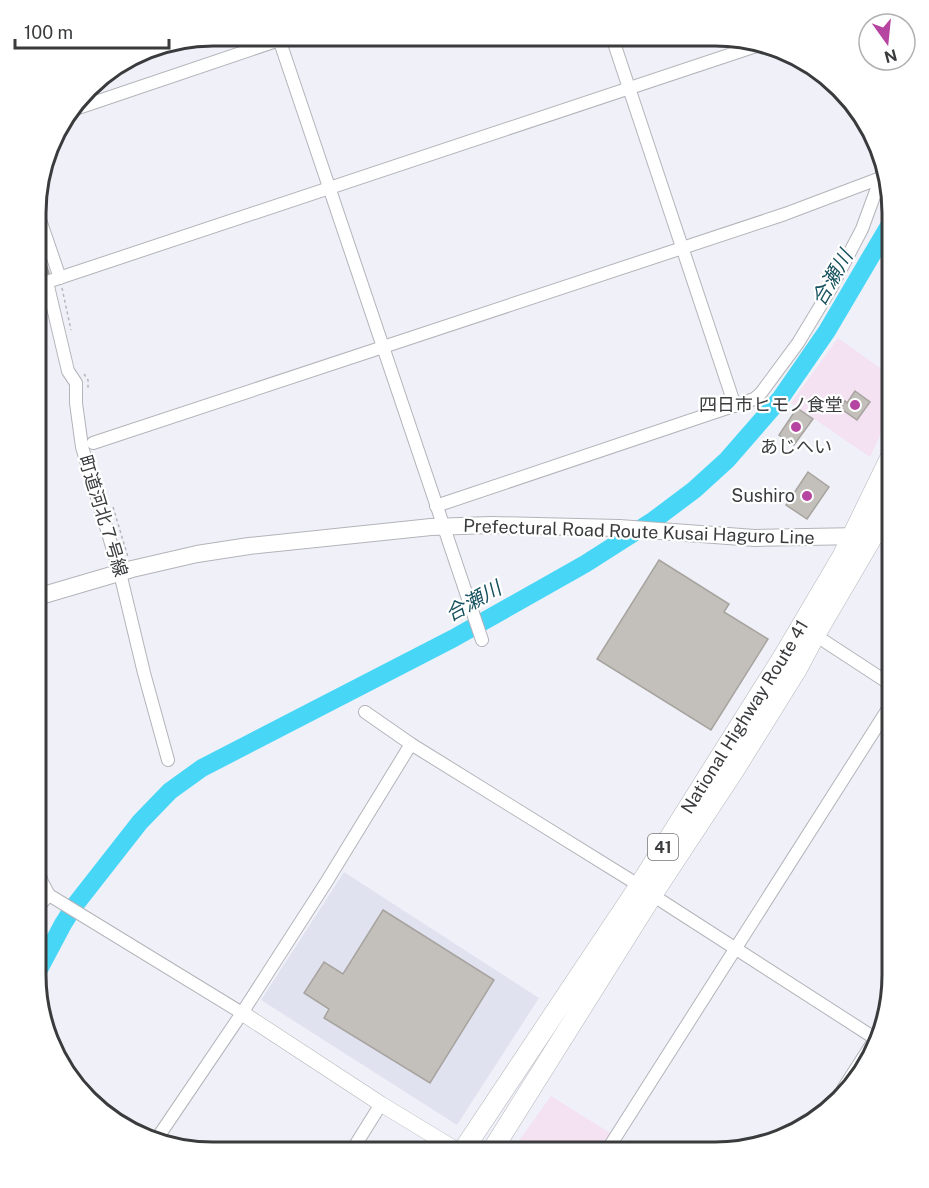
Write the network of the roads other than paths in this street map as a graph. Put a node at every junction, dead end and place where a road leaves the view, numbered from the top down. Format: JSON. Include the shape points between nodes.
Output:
{"nodes":[{"id":1,"x":254,"y":47,"type":"edge"},
{"id":2,"x":286,"y":47,"type":"edge"},
{"id":3,"x":615,"y":47,"type":"edge"},
{"id":4,"x":746,"y":50,"type":"edge"},
{"id":5,"x":629,"y":89,"type":"junction"},
{"id":6,"x":87,"y":105,"type":"edge"},
{"id":7,"x":879,"y":180,"type":"edge"},
{"id":8,"x":880,"y":185,"type":"edge"},
{"id":9,"x":330,"y":188,"type":"junction"},
{"id":10,"x":682,"y":249,"type":"junction"},
{"id":11,"x":48,"y":282,"type":"edge"},
{"id":12,"x":383,"y":347,"type":"junction"},
{"id":13,"x":735,"y":406,"type":"junction"},
{"id":14,"x":93,"y":443,"type":"dead end"},
{"id":15,"x":882,"y":475,"type":"edge"},
{"id":16,"x":436,"y":506,"type":"junction"},
{"id":17,"x":882,"y":517,"type":"edge"},
{"id":18,"x":443,"y":527,"type":"junction"},
{"id":19,"x":853,"y":536,"type":"junction"},
{"id":20,"x":873,"y":536,"type":"junction"},
{"id":21,"x":882,"y":536,"type":"edge"},
{"id":22,"x":120,"y":573,"type":"junction"},
{"id":23,"x":47,"y":594,"type":"edge"},
{"id":24,"x":815,"y":635,"type":"junction"},
{"id":25,"x":482,"y":640,"type":"dead end"},
{"id":26,"x":882,"y":679,"type":"edge"},
{"id":27,"x":365,"y":712,"type":"dead end"},
{"id":28,"x":882,"y":718,"type":"edge"},
{"id":29,"x":411,"y":744,"type":"junction"},
{"id":30,"x":168,"y":760,"type":"dead end"},
{"id":31,"x":632,"y":881,"type":"dead end"},
{"id":32,"x":47,"y":891,"type":"edge"},
{"id":33,"x":49,"y":895,"type":"joint"},
{"id":34,"x":660,"y":900,"type":"dead end"},
{"id":35,"x":734,"y":949,"type":"junction"},
{"id":36,"x":242,"y":1013,"type":"junction"},
{"id":37,"x":871,"y":1035,"type":"edge"},
{"id":38,"x":381,"y":1104,"type":"junction"},
{"id":39,"x":161,"y":1133,"type":"edge"},
{"id":40,"x":358,"y":1141,"type":"edge"},
{"id":41,"x":443,"y":1141,"type":"edge"},
{"id":42,"x":468,"y":1141,"type":"edge"},
{"id":43,"x":498,"y":1141,"type":"edge"},
{"id":44,"x":613,"y":1141,"type":"edge"}],
"edges":[{"from":1,"to":6,"type":"street"},
{"from":2,"to":9,"type":"street"},
{"from":3,"to":5,"type":"street"},
{"from":4,"to":5,"type":"street"},
{"from":5,"to":9,"type":"street"},
{"from":5,"to":10,"type":"street"},
{"from":7,"to":10,"type":"street"},
{"from":8,"to":13,"type":"street","via":[[862,229],[798,343],[761,393]]},
{"from":9,"to":11,"type":"street"},
{"from":9,"to":12,"type":"street"},
{"from":10,"to":12,"type":"street"},
{"from":10,"to":13,"type":"street"},
{"from":11,"to":22,"type":"street","name":"町道河北７号線","via":[[68,371],[76,385],[82,447]]},
{"from":12,"to":14,"type":"street"},
{"from":12,"to":16,"type":"street"},
{"from":13,"to":16,"type":"street"},
{"from":15,"to":19,"type":"highway","name":"National Highway Route 41","number":"41"},
{"from":16,"to":18,"type":"street"},
{"from":17,"to":20,"type":"highway","name":"National Highway Route 41","number":"41"},
{"from":18,"to":19,"type":"main road","name":"Prefectural Road Route Kusai Haguro Line","via":[[619,528],[755,538]]},
{"from":18,"to":22,"type":"main road","name":"Prefectural Road Route Kusai Haguro Line","via":[[249,546]]},
{"from":18,"to":25,"type":"street"},
{"from":19,"to":20,"type":"main road","name":"Prefectural Road Route Kusai Haguro Line"},
{"from":19,"to":42,"type":"highway","name":"National Highway Route 41","number":"41","via":[[783,657],[642,881]]},
{"from":20,"to":21,"type":"street"},
{"from":20,"to":24,"type":"highway","name":"National Highway Route 41","number":"41"},
{"from":22,"to":23,"type":"main road","name":"Prefectural Road Route Kusai Haguro Line"},
{"from":22,"to":30,"type":"street","name":"町道河北７号線"},
{"from":24,"to":26,"type":"street"},
{"from":24,"to":43,"type":"highway","name":"National Highway Route 41","number":"41","via":[[733,772]]},
{"from":27,"to":29,"type":"street"},
{"from":28,"to":35,"type":"street"},
{"from":29,"to":31,"type":"street"},
{"from":29,"to":36,"type":"street"},
{"from":32,"to":33,"type":"street"},
{"from":33,"to":36,"type":"street"},
{"from":34,"to":35,"type":"street"},
{"from":35,"to":37,"type":"street"},
{"from":35,"to":44,"type":"street"},
{"from":36,"to":38,"type":"street"},
{"from":36,"to":39,"type":"street"},
{"from":38,"to":40,"type":"street"},
{"from":38,"to":41,"type":"street"}]}
